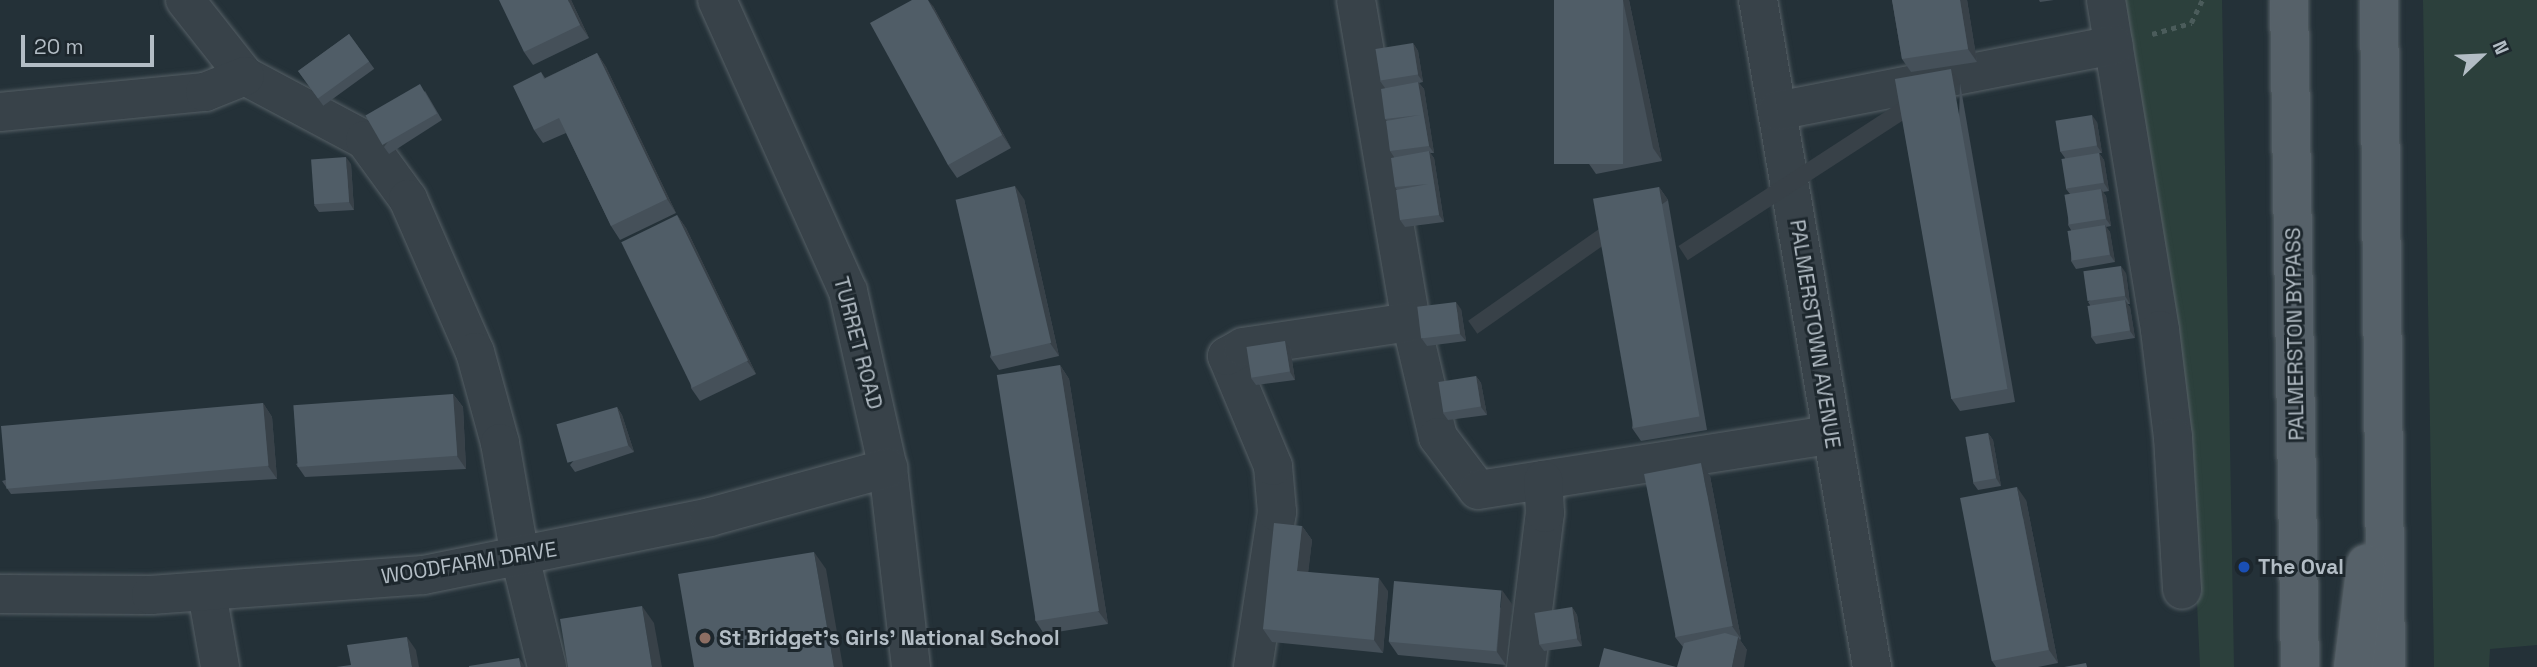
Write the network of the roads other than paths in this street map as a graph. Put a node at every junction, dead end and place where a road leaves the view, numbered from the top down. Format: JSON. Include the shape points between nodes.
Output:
{"nodes":[{"id":1,"x":185,"y":0,"type":"edge"},
{"id":2,"x":717,"y":0,"type":"edge"},
{"id":3,"x":1356,"y":0,"type":"edge"},
{"id":4,"x":1758,"y":0,"type":"edge"},
{"id":5,"x":2105,"y":0,"type":"edge"},
{"id":6,"x":2289,"y":0,"type":"edge"},
{"id":7,"x":2379,"y":0,"type":"edge"},
{"id":8,"x":2114,"y":45,"type":"junction"},
{"id":9,"x":245,"y":76,"type":"junction"},
{"id":10,"x":1777,"y":111,"type":"junction"},
{"id":11,"x":0,"y":112,"type":"edge"},
{"id":12,"x":1411,"y":322,"type":"junction"},
{"id":13,"x":1831,"y":435,"type":"junction"},
{"id":14,"x":2382,"y":462,"type":"junction"},
{"id":15,"x":888,"y":468,"type":"junction"},
{"id":16,"x":1543,"y":480,"type":"junction"},
{"id":17,"x":520,"y":556,"type":"junction"},
{"id":18,"x":2182,"y":590,"type":"dead end"},
{"id":19,"x":207,"y":593,"type":"junction"},
{"id":20,"x":0,"y":594,"type":"edge"},
{"id":21,"x":220,"y":667,"type":"edge"},
{"id":22,"x":547,"y":667,"type":"edge"},
{"id":23,"x":911,"y":667,"type":"edge"},
{"id":24,"x":1252,"y":667,"type":"edge"},
{"id":25,"x":1525,"y":667,"type":"edge"},
{"id":26,"x":1872,"y":667,"type":"edge"},
{"id":27,"x":2300,"y":667,"type":"edge"},
{"id":28,"x":2353,"y":667,"type":"edge"},
{"id":29,"x":2386,"y":667,"type":"edge"}],
"edges":[{"from":1,"to":9,"type":"street"},
{"from":2,"to":15,"type":"street","name":"TURRET ROAD","via":[[848,291]]},
{"from":3,"to":12,"type":"street"},
{"from":4,"to":10,"type":"street","name":"PALMERSTOWN AVENUE"},
{"from":5,"to":8,"type":"street"},
{"from":6,"to":27,"type":"main road","name":"PALMERSTON BYPASS"},
{"from":7,"to":14,"type":"main road"},
{"from":8,"to":10,"type":"street"},
{"from":8,"to":18,"type":"street","via":[[2173,437]]},
{"from":9,"to":11,"type":"street","via":[[205,92]]},
{"from":9,"to":17,"type":"street","via":[[365,140],[408,199],[475,352],[500,443]]},
{"from":10,"to":13,"type":"street","name":"PALMERSTOWN AVENUE"},
{"from":12,"to":16,"type":"street","via":[[1438,437],[1478,490]]},
{"from":12,"to":24,"type":"street","via":[[1243,347],[1227,356],[1273,466],[1277,512]]},
{"from":13,"to":16,"type":"street"},
{"from":13,"to":26,"type":"street","name":"PALMERSTOWN AVENUE"},
{"from":14,"to":28,"type":"main road"},
{"from":14,"to":29,"type":"main road"},
{"from":15,"to":17,"type":"street","name":"WOODFARM DRIVE","via":[[710,517]]},
{"from":15,"to":23,"type":"street","name":"TURRET ROAD"},
{"from":16,"to":25,"type":"street","via":[[1545,513]]},
{"from":17,"to":19,"type":"street","name":"WOODFARM DRIVE","via":[[423,575]]},
{"from":17,"to":22,"type":"street"},
{"from":19,"to":20,"type":"street","name":"WOODFARM DRIVE"},
{"from":19,"to":21,"type":"street"}]}
